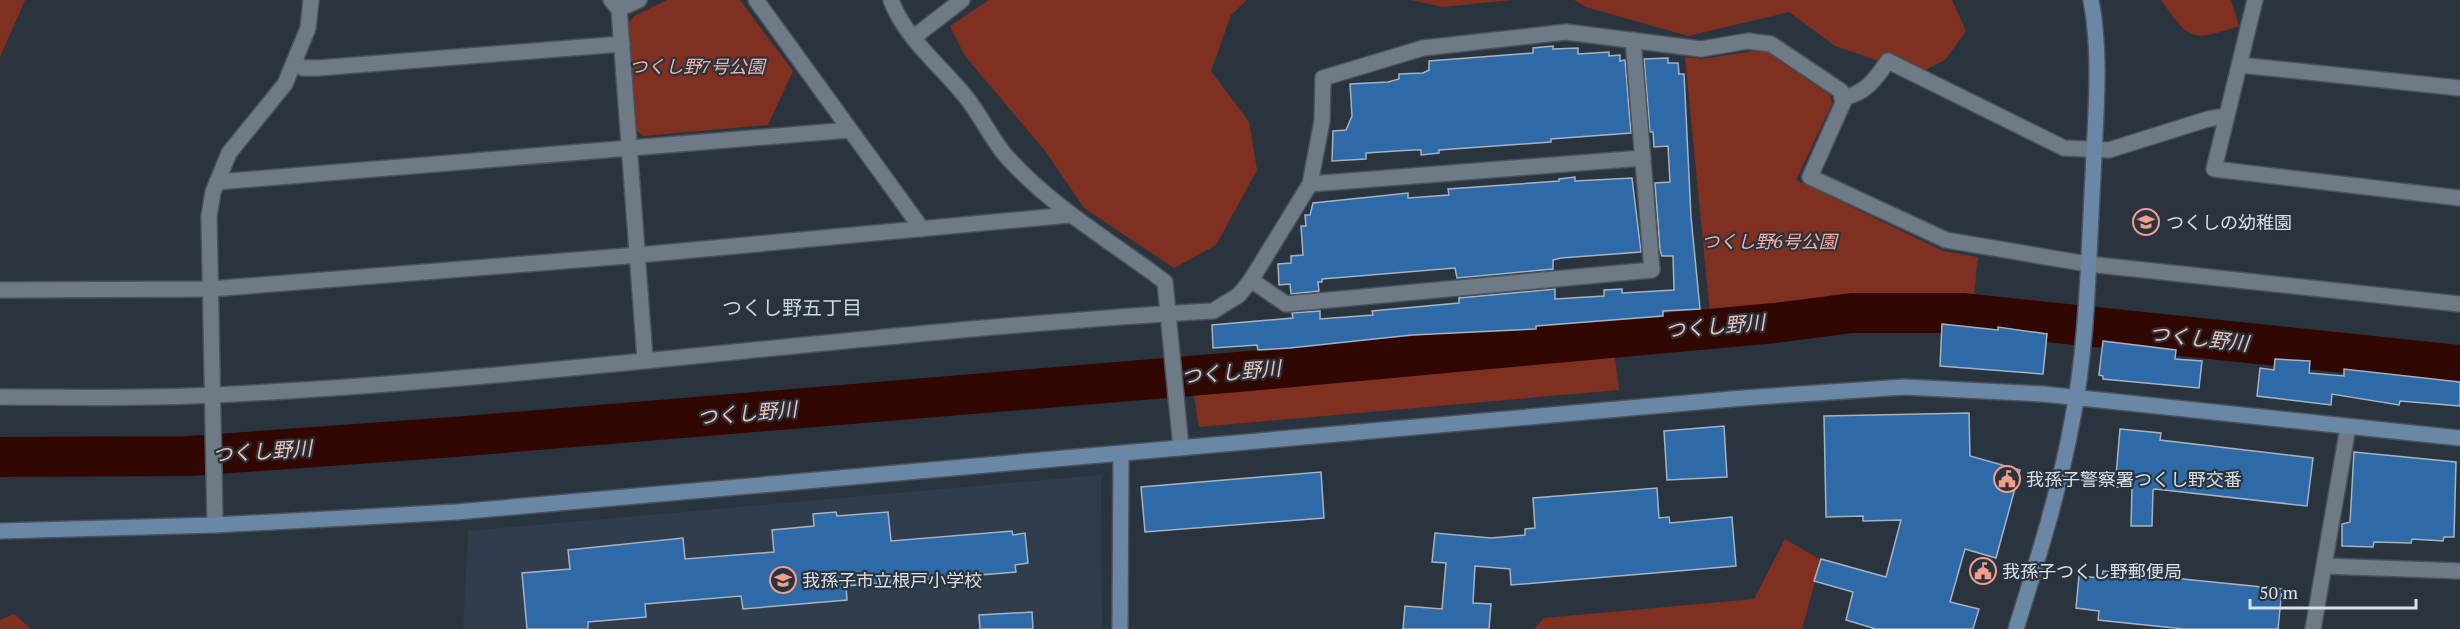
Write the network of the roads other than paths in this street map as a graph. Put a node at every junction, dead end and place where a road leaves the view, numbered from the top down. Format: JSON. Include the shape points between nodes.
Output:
{"nodes":[{"id":1,"x":311,"y":0,"type":"edge"},
{"id":2,"x":639,"y":0,"type":"edge"},
{"id":3,"x":756,"y":0,"type":"edge"},
{"id":4,"x":891,"y":0,"type":"edge"},
{"id":5,"x":962,"y":0,"type":"edge"},
{"id":6,"x":2091,"y":0,"type":"edge"},
{"id":7,"x":2255,"y":0,"type":"edge"},
{"id":8,"x":615,"y":5,"type":"edge"},
{"id":9,"x":914,"y":37,"type":"junction"},
{"id":10,"x":1632,"y":40,"type":"junction"},
{"id":11,"x":622,"y":44,"type":"junction"},
{"id":12,"x":294,"y":62,"type":"junction"},
{"id":13,"x":2240,"y":65,"type":"junction"},
{"id":14,"x":2460,"y":88,"type":"edge"},
{"id":15,"x":1842,"y":98,"type":"junction"},
{"id":16,"x":2226,"y":116,"type":"junction"},
{"id":17,"x":850,"y":130,"type":"junction"},
{"id":18,"x":631,"y":148,"type":"junction"},
{"id":19,"x":2094,"y":151,"type":"junction"},
{"id":20,"x":1643,"y":158,"type":"junction"},
{"id":21,"x":217,"y":182,"type":"junction"},
{"id":22,"x":1310,"y":184,"type":"junction"},
{"id":23,"x":2460,"y":198,"type":"edge"},
{"id":24,"x":1070,"y":215,"type":"junction"},
{"id":25,"x":922,"y":229,"type":"junction"},
{"id":26,"x":639,"y":255,"type":"junction"},
{"id":27,"x":2088,"y":264,"type":"junction"},
{"id":28,"x":1251,"y":280,"type":"junction"},
{"id":29,"x":210,"y":289,"type":"junction"},
{"id":30,"x":0,"y":290,"type":"edge"},
{"id":31,"x":2460,"y":304,"type":"edge"},
{"id":32,"x":1168,"y":313,"type":"junction"},
{"id":33,"x":645,"y":359,"type":"junction"},
{"id":34,"x":212,"y":395,"type":"junction"},
{"id":35,"x":0,"y":397,"type":"edge"},
{"id":36,"x":2077,"y":397,"type":"junction"},
{"id":37,"x":2348,"y":426,"type":"junction"},
{"id":38,"x":2460,"y":438,"type":"edge"},
{"id":39,"x":1181,"y":448,"type":"junction"},
{"id":40,"x":1121,"y":454,"type":"junction"},
{"id":41,"x":216,"y":525,"type":"junction"},
{"id":42,"x":0,"y":531,"type":"edge"},
{"id":43,"x":2324,"y":566,"type":"junction"},
{"id":44,"x":2460,"y":571,"type":"edge"},
{"id":45,"x":1120,"y":629,"type":"edge"},
{"id":46,"x":2016,"y":629,"type":"edge"},
{"id":47,"x":2313,"y":629,"type":"edge"}],
"edges":[{"from":1,"to":12,"type":"street","via":[[308,28]]},
{"from":2,"to":8,"type":"street"},
{"from":3,"to":17,"type":"street"},
{"from":4,"to":9,"type":"street","via":[[897,17]]},
{"from":5,"to":9,"type":"street"},
{"from":6,"to":19,"type":"street","via":[[2095,34]]},
{"from":7,"to":13,"type":"street"},
{"from":8,"to":11,"type":"street"},
{"from":9,"to":24,"type":"street","via":[[965,95],[1006,156]]},
{"from":10,"to":15,"type":"street","via":[[1701,49],[1748,41],[1771,44],[1841,91]]},
{"from":10,"to":20,"type":"street"},
{"from":10,"to":22,"type":"street","via":[[1566,32],[1434,47],[1323,78],[1322,122]]},
{"from":11,"to":12,"type":"street","via":[[318,68],[303,68]]},
{"from":11,"to":18,"type":"street"},
{"from":12,"to":21,"type":"street","via":[[285,84],[229,153]]},
{"from":13,"to":14,"type":"street"},
{"from":13,"to":16,"type":"street"},
{"from":15,"to":19,"type":"street","via":[[1859,95],[1888,61],[2064,148]]},
{"from":15,"to":27,"type":"street","via":[[1810,177],[1946,240]]},
{"from":16,"to":19,"type":"street"},
{"from":16,"to":23,"type":"street","via":[[2214,169]]},
{"from":17,"to":18,"type":"street"},
{"from":17,"to":25,"type":"street"},
{"from":18,"to":21,"type":"street"},
{"from":18,"to":26,"type":"street"},
{"from":19,"to":27,"type":"street"},
{"from":20,"to":22,"type":"street"},
{"from":20,"to":28,"type":"street","via":[[1652,270],[1286,304]]},
{"from":21,"to":29,"type":"street","via":[[209,216]]},
{"from":22,"to":28,"type":"street"},
{"from":24,"to":25,"type":"street"},
{"from":24,"to":32,"type":"street","via":[[1165,282]]},
{"from":25,"to":26,"type":"street"},
{"from":26,"to":29,"type":"street"},
{"from":26,"to":33,"type":"street"},
{"from":27,"to":31,"type":"street"},
{"from":27,"to":36,"type":"street"},
{"from":28,"to":32,"type":"street","via":[[1239,296],[1213,311]]},
{"from":29,"to":30,"type":"street"},
{"from":29,"to":34,"type":"street"},
{"from":32,"to":33,"type":"street"},
{"from":32,"to":39,"type":"street"},
{"from":33,"to":34,"type":"street","via":[[455,379]]},
{"from":34,"to":35,"type":"street"},
{"from":34,"to":41,"type":"street"},
{"from":36,"to":37,"type":"street"},
{"from":36,"to":39,"type":"street","via":[[1904,387]]},
{"from":36,"to":46,"type":"street","via":[[2050,517]]},
{"from":37,"to":38,"type":"street"},
{"from":37,"to":43,"type":"street"},
{"from":39,"to":40,"type":"street"},
{"from":40,"to":41,"type":"street","via":[[456,512]]},
{"from":40,"to":45,"type":"street"},
{"from":41,"to":42,"type":"street"},
{"from":43,"to":44,"type":"street"},
{"from":43,"to":47,"type":"street"}]}
